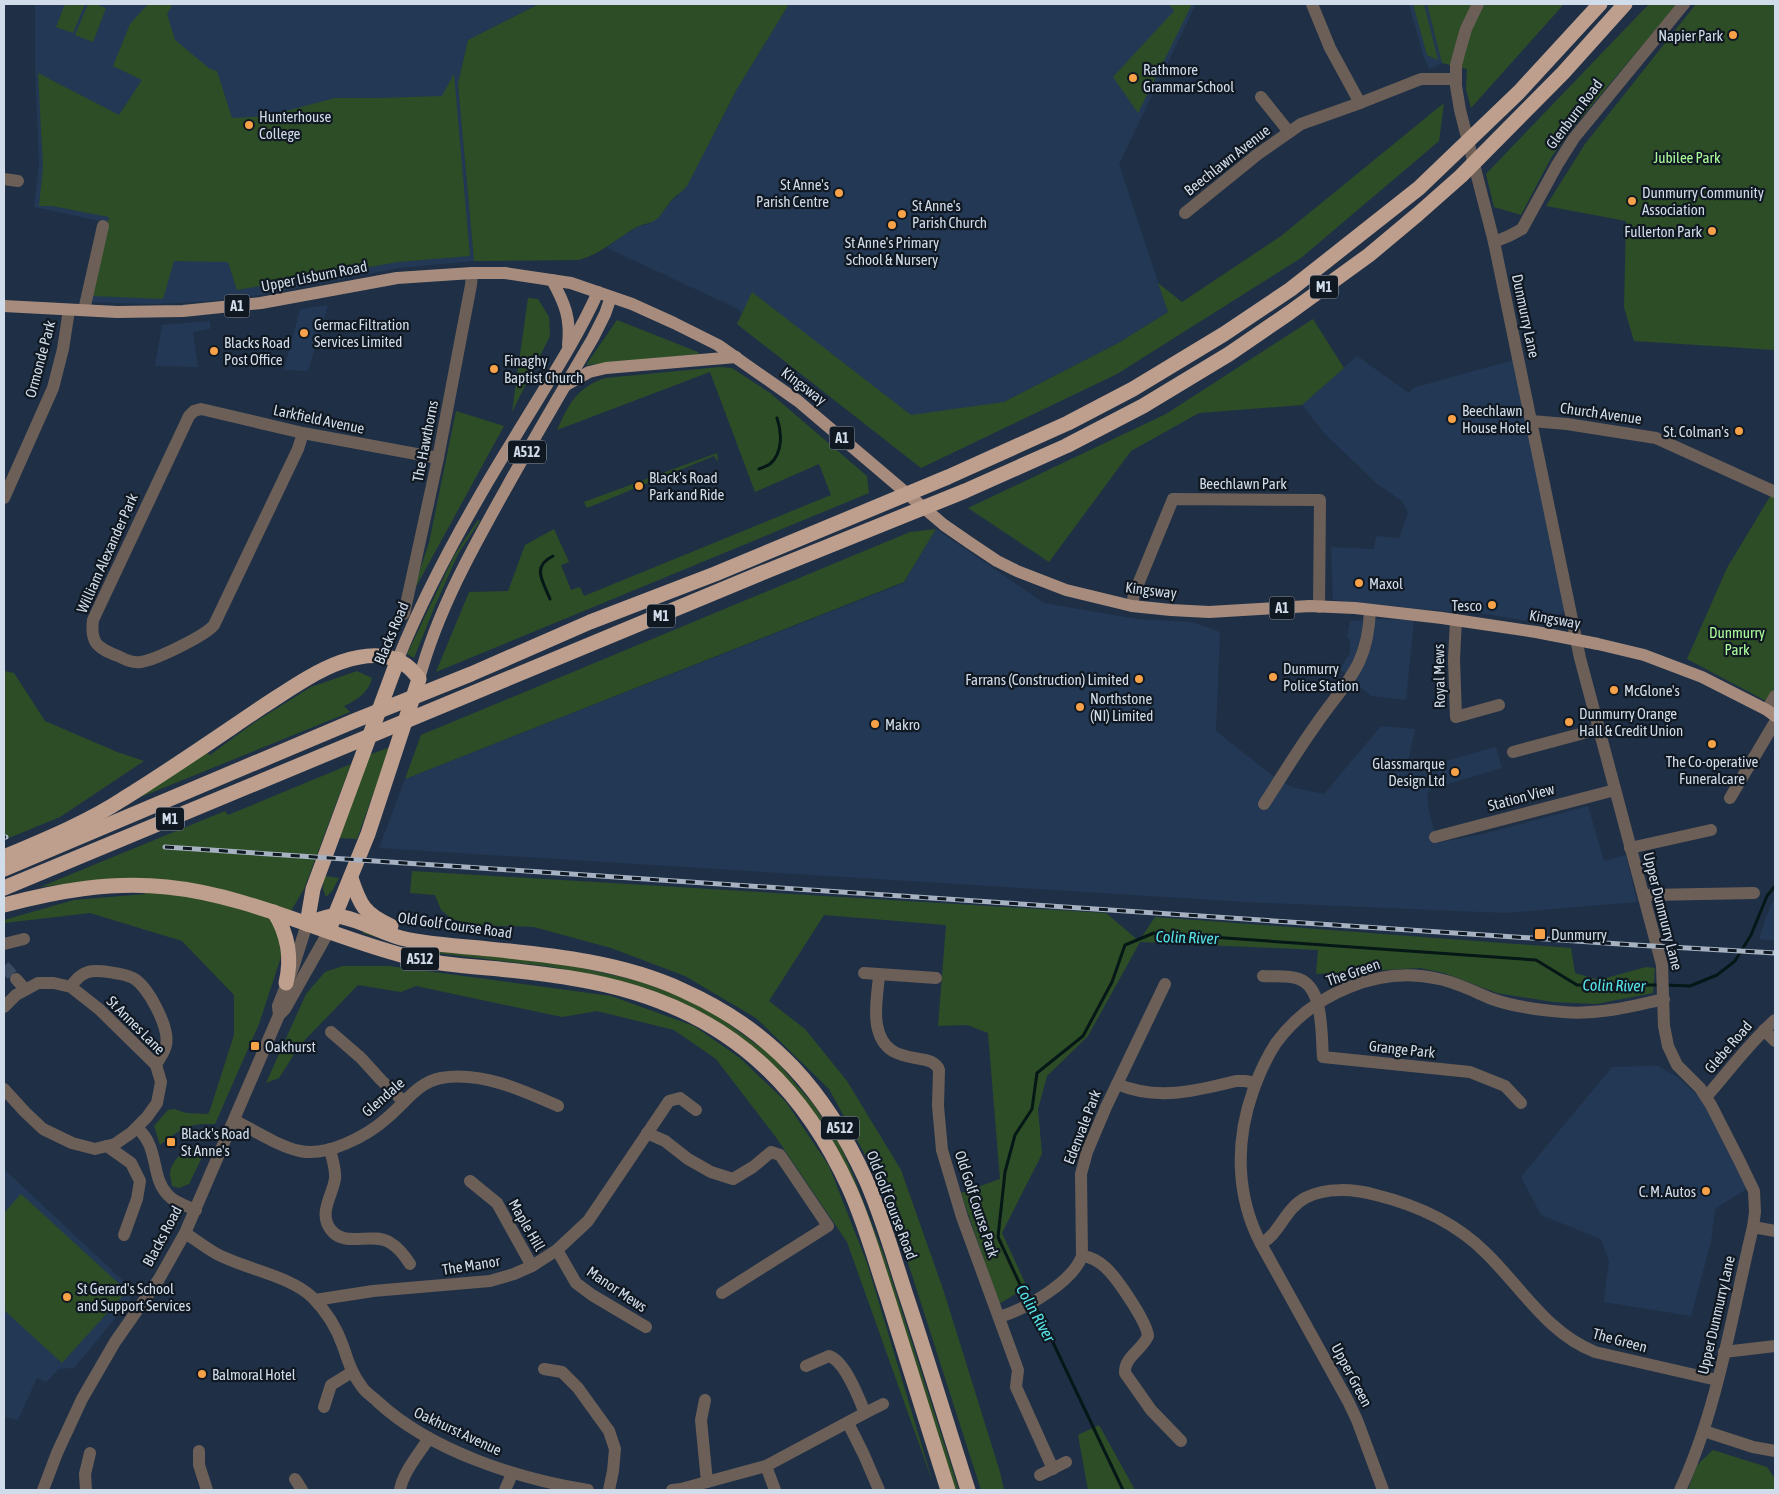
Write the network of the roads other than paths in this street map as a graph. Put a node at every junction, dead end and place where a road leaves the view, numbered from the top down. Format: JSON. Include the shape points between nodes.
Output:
{"nodes":[{"id":1,"x":1312,"y":4,"type":"edge"},
{"id":2,"x":1478,"y":4,"type":"edge"},
{"id":3,"x":1600,"y":4,"type":"edge"},
{"id":4,"x":1625,"y":4,"type":"edge"},
{"id":5,"x":1684,"y":4,"type":"edge"},
{"id":6,"x":1456,"y":79,"type":"junction"},
{"id":7,"x":1261,"y":97,"type":"dead end"},
{"id":8,"x":1360,"y":103,"type":"junction"},
{"id":9,"x":1288,"y":132,"type":"junction"},
{"id":10,"x":4,"y":179,"type":"edge"},
{"id":11,"x":18,"y":181,"type":"dead end"},
{"id":12,"x":1186,"y":214,"type":"dead end"},
{"id":13,"x":103,"y":226,"type":"dead end"},
{"id":14,"x":1494,"y":242,"type":"junction"},
{"id":15,"x":472,"y":274,"type":"junction"},
{"id":16,"x":552,"y":280,"type":"junction"},
{"id":17,"x":598,"y":292,"type":"junction"},
{"id":18,"x":611,"y":297,"type":"junction"},
{"id":19,"x":4,"y":306,"type":"edge"},
{"id":20,"x":69,"y":310,"type":"junction"},
{"id":21,"x":84,"y":310,"type":"junction"},
{"id":22,"x":568,"y":347,"type":"junction"},
{"id":23,"x":736,"y":357,"type":"junction"},
{"id":24,"x":564,"y":387,"type":"junction"},
{"id":25,"x":194,"y":411,"type":"joint"},
{"id":26,"x":1531,"y":421,"type":"junction"},
{"id":27,"x":304,"y":433,"type":"junction"},
{"id":28,"x":438,"y":458,"type":"junction"},
{"id":29,"x":1775,"y":492,"type":"edge"},
{"id":30,"x":4,"y":498,"type":"edge"},
{"id":31,"x":1132,"y":606,"type":"junction"},
{"id":32,"x":1320,"y":607,"type":"junction"},
{"id":33,"x":1370,"y":610,"type":"junction"},
{"id":34,"x":404,"y":614,"type":"dead end"},
{"id":35,"x":1456,"y":620,"type":"junction"},
{"id":36,"x":1576,"y":639,"type":"junction"},
{"id":37,"x":398,"y":659,"type":"junction"},
{"id":38,"x":419,"y":679,"type":"junction"},
{"id":39,"x":1775,"y":696,"type":"edge"},
{"id":40,"x":1499,"y":705,"type":"dead end"},
{"id":41,"x":1771,"y":713,"type":"edge"},
{"id":42,"x":1775,"y":722,"type":"edge"},
{"id":43,"x":1599,"y":729,"type":"junction"},
{"id":44,"x":1513,"y":752,"type":"dead end"},
{"id":45,"x":1615,"y":790,"type":"junction"},
{"id":46,"x":1730,"y":798,"type":"dead end"},
{"id":47,"x":1264,"y":804,"type":"dead end"},
{"id":48,"x":1711,"y":830,"type":"dead end"},
{"id":49,"x":1436,"y":837,"type":"dead end"},
{"id":50,"x":1630,"y":848,"type":"junction"},
{"id":51,"x":4,"y":857,"type":"edge"},
{"id":52,"x":4,"y":868,"type":"edge"},
{"id":53,"x":352,"y":876,"type":"junction"},
{"id":54,"x":4,"y":888,"type":"edge"},
{"id":55,"x":1754,"y":893,"type":"dead end"},
{"id":56,"x":1644,"y":897,"type":"junction"},
{"id":57,"x":4,"y":905,"type":"edge"},
{"id":58,"x":274,"y":912,"type":"junction"},
{"id":59,"x":335,"y":916,"type":"junction"},
{"id":60,"x":307,"y":924,"type":"junction"},
{"id":61,"x":329,"y":931,"type":"junction"},
{"id":62,"x":24,"y":939,"type":"dead end"},
{"id":63,"x":4,"y":944,"type":"edge"},
{"id":64,"x":444,"y":944,"type":"junction"},
{"id":65,"x":864,"y":973,"type":"dead end"},
{"id":66,"x":879,"y":974,"type":"junction"},
{"id":67,"x":1263,"y":976,"type":"dead end"},
{"id":68,"x":936,"y":978,"type":"dead end"},
{"id":69,"x":16,"y":979,"type":"tunnel mouth"},
{"id":70,"x":286,"y":983,"type":"junction"},
{"id":71,"x":1165,"y":984,"type":"dead end"},
{"id":72,"x":71,"y":987,"type":"junction"},
{"id":73,"x":25,"y":989,"type":"junction"},
{"id":74,"x":1664,"y":996,"type":"junction"},
{"id":75,"x":1318,"y":1004,"type":"junction"},
{"id":76,"x":4,"y":1008,"type":"edge"},
{"id":77,"x":279,"y":1015,"type":"junction"},
{"id":78,"x":1775,"y":1020,"type":"edge"},
{"id":79,"x":1764,"y":1030,"type":"junction"},
{"id":80,"x":331,"y":1032,"type":"dead end"},
{"id":81,"x":1775,"y":1041,"type":"edge"},
{"id":82,"x":156,"y":1065,"type":"junction"},
{"id":83,"x":1256,"y":1083,"type":"junction"},
{"id":84,"x":1117,"y":1084,"type":"junction"},
{"id":85,"x":4,"y":1089,"type":"edge"},
{"id":86,"x":1706,"y":1097,"type":"junction"},
{"id":87,"x":404,"y":1102,"type":"junction"},
{"id":88,"x":1521,"y":1103,"type":"dead end"},
{"id":89,"x":558,"y":1106,"type":"dead end"},
{"id":90,"x":696,"y":1110,"type":"dead end"},
{"id":91,"x":234,"y":1120,"type":"junction"},
{"id":92,"x":137,"y":1128,"type":"junction"},
{"id":93,"x":647,"y":1133,"type":"junction"},
{"id":94,"x":107,"y":1146,"type":"junction"},
{"id":95,"x":330,"y":1149,"type":"junction"},
{"id":96,"x":470,"y":1181,"type":"dead end"},
{"id":97,"x":196,"y":1210,"type":"junction"},
{"id":98,"x":1753,"y":1226,"type":"junction"},
{"id":99,"x":1775,"y":1231,"type":"edge"},
{"id":100,"x":185,"y":1233,"type":"junction"},
{"id":101,"x":124,"y":1235,"type":"dead end"},
{"id":102,"x":1261,"y":1244,"type":"junction"},
{"id":103,"x":558,"y":1250,"type":"junction"},
{"id":104,"x":1082,"y":1256,"type":"junction"},
{"id":105,"x":410,"y":1264,"type":"dead end"},
{"id":106,"x":532,"y":1266,"type":"junction"},
{"id":107,"x":1281,"y":1280,"type":"joint"},
{"id":108,"x":722,"y":1293,"type":"dead end"},
{"id":109,"x":315,"y":1300,"type":"junction"},
{"id":110,"x":999,"y":1317,"type":"junction"},
{"id":111,"x":646,"y":1327,"type":"dead end"},
{"id":112,"x":1775,"y":1346,"type":"edge"},
{"id":113,"x":1724,"y":1352,"type":"junction"},
{"id":114,"x":806,"y":1366,"type":"dead end"},
{"id":115,"x":544,"y":1368,"type":"dead end"},
{"id":116,"x":352,"y":1372,"type":"junction"},
{"id":117,"x":1717,"y":1380,"type":"junction"},
{"id":118,"x":705,"y":1400,"type":"dead end"},
{"id":119,"x":883,"y":1404,"type":"dead end"},
{"id":120,"x":324,"y":1407,"type":"dead end"},
{"id":121,"x":865,"y":1414,"type":"junction"},
{"id":122,"x":844,"y":1425,"type":"junction"},
{"id":123,"x":1704,"y":1431,"type":"junction"},
{"id":124,"x":428,"y":1438,"type":"junction"},
{"id":125,"x":1181,"y":1440,"type":"dead end"},
{"id":126,"x":1775,"y":1451,"type":"edge"},
{"id":127,"x":199,"y":1452,"type":"dead end"},
{"id":128,"x":90,"y":1453,"type":"dead end"},
{"id":129,"x":1066,"y":1462,"type":"dead end"},
{"id":130,"x":766,"y":1466,"type":"junction"},
{"id":131,"x":1053,"y":1468,"type":"junction"},
{"id":132,"x":512,"y":1474,"type":"junction"},
{"id":133,"x":1040,"y":1475,"type":"dead end"},
{"id":134,"x":295,"y":1479,"type":"dead end"},
{"id":135,"x":707,"y":1482,"type":"junction"},
{"id":136,"x":43,"y":1490,"type":"edge"},
{"id":137,"x":86,"y":1490,"type":"edge"},
{"id":138,"x":207,"y":1490,"type":"edge"},
{"id":139,"x":302,"y":1490,"type":"edge"},
{"id":140,"x":400,"y":1490,"type":"edge"},
{"id":141,"x":504,"y":1490,"type":"edge"},
{"id":142,"x":588,"y":1490,"type":"edge"},
{"id":143,"x":608,"y":1490,"type":"edge"},
{"id":144,"x":678,"y":1490,"type":"edge"},
{"id":145,"x":775,"y":1490,"type":"edge"},
{"id":146,"x":880,"y":1490,"type":"edge"},
{"id":147,"x":948,"y":1490,"type":"edge"},
{"id":148,"x":968,"y":1490,"type":"edge"},
{"id":149,"x":1383,"y":1490,"type":"edge"},
{"id":150,"x":1680,"y":1490,"type":"edge"}],
"edges":[{"from":1,"to":8,"type":"street","via":[[1330,48]]},
{"from":2,"to":6,"type":"street","name":"Dunmurry Lane","via":[[1466,29],[1456,65]]},
{"from":3,"to":52,"type":"highway","number":"M1","via":[[1519,92],[1419,188],[1291,289],[1133,389],[1068,423],[948,477],[590,622]]},
{"from":4,"to":54,"type":"highway","number":"M1","via":[[1563,73],[1461,176],[1369,255],[1229,354],[1143,406],[1066,446],[965,491]]},
{"from":5,"to":14,"type":"street","name":"Glenburn Road","via":[[1574,138],[1522,229]]},
{"from":6,"to":8,"type":"street","name":"Beechlawn Avenue","via":[[1421,79]]},
{"from":6,"to":14,"type":"street","name":"Dunmurry Lane","via":[[1460,110]]},
{"from":7,"to":9,"type":"street","name":"Beechlawn Avenue"},
{"from":8,"to":9,"type":"street","name":"Beechlawn Avenue","via":[[1301,124]]},
{"from":9,"to":12,"type":"street","name":"Beechlawn Avenue"},
{"from":10,"to":11,"type":"street"},
{"from":13,"to":21,"type":"street"},
{"from":14,"to":26,"type":"street","name":"Dunmurry Lane"},
{"from":15,"to":16,"type":"main road","name":"Upper Lisburn Road","number":"A1","via":[[506,273]]},
{"from":15,"to":21,"type":"main road","name":"Upper Lisburn Road","number":"A1","via":[[390,278],[261,304],[220,308],[147,312]]},
{"from":15,"to":28,"type":"street","name":"The Hawthorns"},
{"from":16,"to":17,"type":"main road","name":"Upper Lisburn Road","number":"A1"},
{"from":16,"to":22,"type":"main road","via":[[568,312]]},
{"from":17,"to":18,"type":"main road","name":"Kingsway","number":"A1"},
{"from":17,"to":22,"type":"main road","name":"Blacks Road","number":"A512"},
{"from":18,"to":23,"type":"main road","name":"Kingsway","number":"A1","via":[[700,335]]},
{"from":18,"to":24,"type":"main road","name":"Blacks Road","number":"A512","via":[[600,325]]},
{"from":19,"to":20,"type":"main road","name":"Upper Lisburn Road","number":"A1"},
{"from":20,"to":21,"type":"main road","name":"Upper Lisburn Road","number":"A1"},
{"from":20,"to":30,"type":"street","name":"Ormonde Park","via":[[52,388]]},
{"from":22,"to":37,"type":"main road","name":"Blacks Road","number":"A512","via":[[452,545]]},
{"from":23,"to":24,"type":"main road","via":[[606,368],[589,372]]},
{"from":23,"to":31,"type":"main road","name":"Kingsway","number":"A1","via":[[798,401],[944,525],[997,561],[1066,590]]},
{"from":24,"to":38,"type":"main road","name":"Blacks Road","number":"A512","via":[[484,526],[450,593]]},
{"from":25,"to":27,"type":"street","name":"Larkfield Avenue","via":[[201,409]]},
{"from":25,"to":27,"type":"street","name":"William Alexander Park","via":[[93,620],[96,644],[130,662],[153,658],[201,636],[214,625]]},
{"from":26,"to":29,"type":"street","name":"Church Avenue","via":[[1656,438]]},
{"from":26,"to":36,"type":"street","name":"Dunmurry Lane"},
{"from":27,"to":28,"type":"street","name":"Larkfield Avenue"},
{"from":28,"to":34,"type":"street","name":"The Hawthorns"},
{"from":31,"to":32,"type":"main road","name":"Kingsway","number":"A1","via":[[1209,612]]},
{"from":31,"to":32,"type":"street","name":"Beechlawn Park","via":[[1173,499],[1183,499],[1320,500]]},
{"from":32,"to":33,"type":"main road","name":"Kingsway","number":"A1"},
{"from":33,"to":35,"type":"main road","name":"Kingsway","number":"A1"},
{"from":33,"to":47,"type":"street","via":[[1365,648],[1357,668]]},
{"from":35,"to":36,"type":"main road","name":"Kingsway","number":"A1"},
{"from":35,"to":40,"type":"street","name":"Royal Mews","via":[[1456,716]]},
{"from":36,"to":41,"type":"main road","name":"Kingsway","number":"A1","via":[[1671,664]]},
{"from":36,"to":43,"type":"street","name":"Upper Dunmurry Lane"},
{"from":37,"to":38,"type":"highway"},
{"from":37,"to":51,"type":"highway","via":[[369,656],[324,669],[123,800]]},
{"from":37,"to":60,"type":"highway","name":"Blacks Road","number":"A512","via":[[317,880]]},
{"from":38,"to":53,"type":"highway","name":"Blacks Road","number":"A512"},
{"from":39,"to":41,"type":"street"},
{"from":42,"to":46,"type":"street"},
{"from":43,"to":44,"type":"street"},
{"from":43,"to":45,"type":"street","name":"Upper Dunmurry Lane"},
{"from":45,"to":49,"type":"street","name":"Station View"},
{"from":45,"to":50,"type":"street","name":"Upper Dunmurry Lane"},
{"from":48,"to":50,"type":"street"},
{"from":50,"to":56,"type":"street","name":"Upper Dunmurry Lane"},
{"from":53,"to":59,"type":"highway","name":"Blacks Road","number":"A512"},
{"from":53,"to":64,"type":"highway","number":"A512","via":[[360,904],[369,914],[406,933]]},
{"from":55,"to":56,"type":"street"},
{"from":56,"to":74,"type":"street","name":"Upper Dunmurry Lane","via":[[1659,950]]},
{"from":57,"to":58,"type":"highway","via":[[69,890],[145,885],[199,892]]},
{"from":58,"to":60,"type":"highway"},
{"from":58,"to":70,"type":"highway","via":[[288,946]]},
{"from":59,"to":60,"type":"highway"},
{"from":59,"to":61,"type":"highway","name":"Blacks Road","number":"A512"},
{"from":59,"to":64,"type":"highway","name":"Old Golf Course Road","number":"A512","via":[[402,938]]},
{"from":60,"to":61,"type":"highway","number":"A512"},
{"from":60,"to":70,"type":"street","name":"Blacks Road"},
{"from":61,"to":77,"type":"street","name":"Blacks Road"},
{"from":61,"to":147,"type":"highway","number":"A512","via":[[400,955],[444,964],[570,978],[634,992],[699,1018],[764,1065],[801,1104],[850,1190]]},
{"from":62,"to":63,"type":"street"},
{"from":64,"to":148,"type":"highway","name":"Old Golf Course Road","number":"A512","via":[[570,959],[656,979],[730,1015],[778,1051],[799,1072],[832,1115],[867,1182]]},
{"from":65,"to":66,"type":"street"},
{"from":66,"to":68,"type":"street"},
{"from":66,"to":110,"type":"street","name":"Old Golf Course Park","via":[[876,1016],[883,1042],[894,1052],[938,1066],[942,1150],[962,1217]]},
{"from":67,"to":75,"type":"street","via":[[1300,980],[1310,985]]},
{"from":69,"to":73,"type":"street"},
{"from":70,"to":77,"type":"street","name":"Blacks Road","via":[[278,1006]]},
{"from":71,"to":84,"type":"street","name":"Edenvale Park"},
{"from":72,"to":73,"type":"street","name":"St Annes Lane","via":[[38,983]]},
{"from":72,"to":82,"type":"street","name":"St Annes Lane","via":[[99,1009]]},
{"from":72,"to":82,"type":"street","via":[[87,972],[104,972],[134,979],[160,1013],[165,1030],[166,1044]]},
{"from":73,"to":76,"type":"street","name":"St Annes Lane"},
{"from":74,"to":75,"type":"street","name":"The Green","via":[[1603,1011],[1562,1012],[1494,1000],[1441,979],[1405,975],[1360,984]]},
{"from":74,"to":86,"type":"street","name":"Upper Dunmurry Lane","via":[[1664,1026],[1671,1054]]},
{"from":75,"to":83,"type":"street","name":"The Green","via":[[1276,1044]]},
{"from":75,"to":88,"type":"street","name":"Grange Park","via":[[1323,1057],[1470,1072],[1505,1086]]},
{"from":77,"to":91,"type":"street","name":"Blacks Road"},
{"from":78,"to":79,"type":"street","name":"Glebe Road"},
{"from":79,"to":81,"type":"street"},
{"from":79,"to":86,"type":"street","name":"Glebe Road"},
{"from":80,"to":87,"type":"street"},
{"from":82,"to":92,"type":"street","name":"St Annes Lane","via":[[161,1082],[157,1103]]},
{"from":83,"to":84,"type":"street","name":"Edenvale Park","via":[[1236,1081],[1200,1090],[1159,1094]]},
{"from":83,"to":102,"type":"street","name":"The Green","via":[[1246,1112],[1240,1160],[1241,1184],[1248,1213]]},
{"from":84,"to":104,"type":"street","name":"Edenvale Park","via":[[1094,1133],[1081,1174]]},
{"from":85,"to":94,"type":"street","name":"St Annes Lane","via":[[43,1129],[72,1143],[95,1149]]},
{"from":86,"to":98,"type":"street","name":"Upper Dunmurry Lane","via":[[1754,1191]]},
{"from":87,"to":89,"type":"street","name":"Glendale","via":[[426,1083],[440,1078],[468,1076],[501,1083]]},
{"from":87,"to":95,"type":"street","name":"Glendale","via":[[369,1131]]},
{"from":90,"to":93,"type":"street","name":"The Manor","via":[[680,1098],[669,1101]]},
{"from":91,"to":95,"type":"street","name":"Glendale","via":[[300,1152]]},
{"from":91,"to":97,"type":"street","name":"Blacks Road"},
{"from":92,"to":94,"type":"street","name":"St Annes Lane"},
{"from":92,"to":97,"type":"street","via":[[151,1147],[159,1181],[167,1195]]},
{"from":93,"to":103,"type":"street","name":"The Manor","via":[[588,1221]]},
{"from":93,"to":108,"type":"street","via":[[665,1141],[711,1172],[733,1179],[771,1152],[780,1155],[828,1226]]},
{"from":94,"to":101,"type":"street","via":[[131,1163],[140,1181]]},
{"from":95,"to":105,"type":"street","via":[[335,1178],[326,1205],[326,1216],[332,1230],[342,1238],[384,1239]]},
{"from":96,"to":106,"type":"street","name":"Maple Hill","via":[[497,1203]]},
{"from":97,"to":100,"type":"street","name":"Blacks Road"},
{"from":98,"to":99,"type":"street"},
{"from":98,"to":113,"type":"street","name":"Upper Dunmurry Lane"},
{"from":100,"to":109,"type":"street","name":"Oakhurst Avenue","via":[[217,1254],[290,1283]]},
{"from":100,"to":136,"type":"street","name":"Blacks Road","via":[[82,1399]]},
{"from":102,"to":107,"type":"street","name":"The Green"},
{"from":102,"to":117,"type":"street","name":"The Green","via":[[1274,1234],[1296,1204],[1315,1194],[1354,1191],[1389,1198],[1433,1215],[1467,1237],[1486,1252],[1541,1314],[1581,1347]]},
{"from":103,"to":106,"type":"street","name":"The Manor"},
{"from":103,"to":111,"type":"street","name":"Manor Mews","via":[[576,1283]]},
{"from":104,"to":110,"type":"street","via":[[1069,1277],[1018,1311]]},
{"from":104,"to":125,"type":"street","via":[[1096,1260],[1106,1268],[1146,1325],[1148,1336],[1126,1364],[1125,1373],[1151,1410]]},
{"from":106,"to":109,"type":"street","name":"The Manor","via":[[490,1281],[373,1291]]},
{"from":107,"to":149,"type":"street","name":"Upper Green","via":[[1358,1420]]},
{"from":109,"to":116,"type":"street","name":"Oakhurst Avenue","via":[[330,1320]]},
{"from":110,"to":131,"type":"street","name":"Old Golf Course Park","via":[[1018,1370],[1016,1387]]},
{"from":112,"to":113,"type":"street"},
{"from":113,"to":117,"type":"street","name":"Upper Dunmurry Lane"},
{"from":114,"to":121,"type":"street","via":[[829,1356],[835,1358],[850,1380]]},
{"from":115,"to":143,"type":"street","via":[[562,1372],[578,1388],[609,1431],[615,1449]]},
{"from":116,"to":120,"type":"street","via":[[331,1385]]},
{"from":116,"to":124,"type":"street","name":"Oakhurst Avenue","via":[[362,1388],[394,1417]]},
{"from":117,"to":123,"type":"street","name":"Upper Dunmurry Lane"},
{"from":118,"to":135,"type":"street","via":[[702,1420]]},
{"from":119,"to":121,"type":"street"},
{"from":121,"to":122,"type":"street"},
{"from":122,"to":130,"type":"street"},
{"from":122,"to":146,"type":"street"},
{"from":123,"to":126,"type":"street"},
{"from":123,"to":150,"type":"street","name":"Upper Dunmurry Lane"},
{"from":124,"to":132,"type":"street","name":"Oakhurst Avenue"},
{"from":124,"to":140,"type":"street"},
{"from":127,"to":138,"type":"street","via":[[199,1465]]},
{"from":128,"to":137,"type":"street","via":[[85,1474]]},
{"from":129,"to":131,"type":"street"},
{"from":130,"to":135,"type":"street"},
{"from":130,"to":145,"type":"street"},
{"from":131,"to":133,"type":"street"},
{"from":132,"to":141,"type":"street"},
{"from":132,"to":142,"type":"street","name":"Oakhurst Avenue"},
{"from":134,"to":139,"type":"street"},
{"from":135,"to":144,"type":"street"}]}
